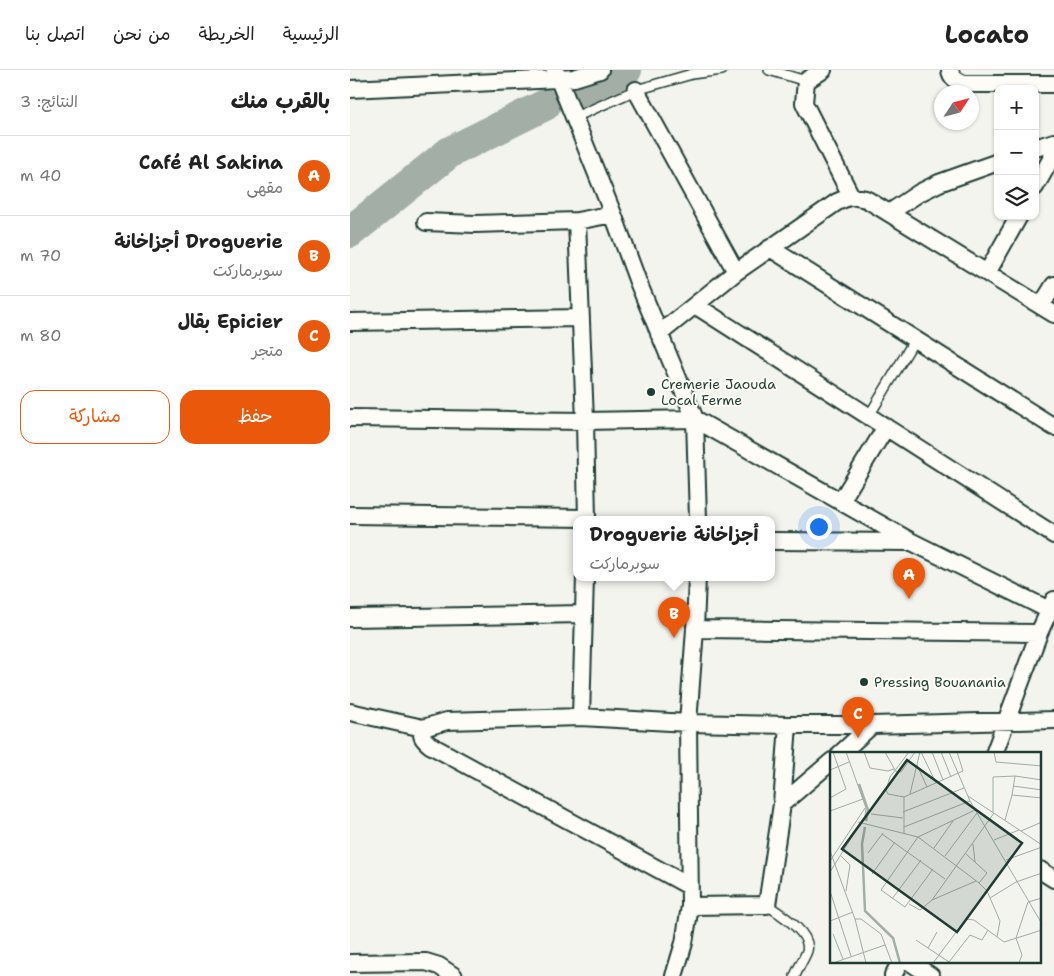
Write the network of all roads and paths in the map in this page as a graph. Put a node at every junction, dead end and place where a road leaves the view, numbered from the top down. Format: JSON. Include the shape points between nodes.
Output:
{"nodes":[{"id":1,"x":600,"y":70,"type":"edge"},
{"id":2,"x":722,"y":70,"type":"edge"},
{"id":3,"x":769,"y":70,"type":"edge"},
{"id":4,"x":823,"y":70,"type":"edge"},
{"id":5,"x":950,"y":70,"type":"edge"},
{"id":6,"x":556,"y":74,"type":"edge"},
{"id":7,"x":806,"y":82,"type":"junction"},
{"id":8,"x":1054,"y":84,"type":"edge"},
{"id":9,"x":350,"y":90,"type":"edge"},
{"id":10,"x":636,"y":90,"type":"junction"},
{"id":11,"x":573,"y":118,"type":"junction"},
{"id":12,"x":1054,"y":142,"type":"edge"},
{"id":13,"x":1039,"y":147,"type":"edge"},
{"id":14,"x":1054,"y":154,"type":"edge"},
{"id":15,"x":994,"y":163,"type":"edge"},
{"id":16,"x":1039,"y":180,"type":"edge"},
{"id":17,"x":852,"y":196,"type":"junction"},
{"id":18,"x":889,"y":213,"type":"junction"},
{"id":19,"x":612,"y":214,"type":"junction"},
{"id":20,"x":1017,"y":220,"type":"edge"},
{"id":21,"x":577,"y":221,"type":"junction"},
{"id":22,"x":426,"y":222,"type":"dead end"},
{"id":23,"x":770,"y":248,"type":"junction"},
{"id":24,"x":736,"y":272,"type":"junction"},
{"id":25,"x":986,"y":273,"type":"junction"},
{"id":26,"x":1054,"y":285,"type":"edge"},
{"id":27,"x":695,"y":306,"type":"junction"},
{"id":28,"x":1048,"y":310,"type":"edge"},
{"id":29,"x":581,"y":318,"type":"junction"},
{"id":30,"x":350,"y":322,"type":"edge"},
{"id":31,"x":659,"y":334,"type":"junction"},
{"id":32,"x":915,"y":339,"type":"junction"},
{"id":33,"x":869,"y":416,"type":"junction"},
{"id":34,"x":350,"y":418,"type":"edge"},
{"id":35,"x":695,"y":419,"type":"junction"},
{"id":36,"x":585,"y":420,"type":"junction"},
{"id":37,"x":886,"y":427,"type":"junction"},
{"id":38,"x":1054,"y":427,"type":"edge"},
{"id":39,"x":840,"y":501,"type":"junction"},
{"id":40,"x":350,"y":516,"type":"edge"},
{"id":41,"x":587,"y":516,"type":"edge"},
{"id":42,"x":698,"y":516,"type":"edge"},
{"id":43,"x":573,"y":518,"type":"edge"},
{"id":44,"x":1054,"y":535,"type":"edge"},
{"id":45,"x":775,"y":541,"type":"edge"},
{"id":46,"x":912,"y":542,"type":"junction"},
{"id":47,"x":585,"y":581,"type":"edge"},
{"id":48,"x":697,"y":581,"type":"edge"},
{"id":49,"x":1052,"y":605,"type":"edge"},
{"id":50,"x":583,"y":614,"type":"junction"},
{"id":51,"x":350,"y":618,"type":"edge"},
{"id":52,"x":695,"y":629,"type":"junction"},
{"id":53,"x":1039,"y":634,"type":"junction"},
{"id":54,"x":350,"y":712,"type":"edge"},
{"id":55,"x":581,"y":717,"type":"junction"},
{"id":56,"x":1007,"y":720,"type":"junction"},
{"id":57,"x":1054,"y":720,"type":"edge"},
{"id":58,"x":688,"y":723,"type":"junction"},
{"id":59,"x":788,"y":725,"type":"junction"},
{"id":60,"x":872,"y":725,"type":"junction"},
{"id":61,"x":423,"y":728,"type":"junction"},
{"id":62,"x":842,"y":752,"type":"edge"},
{"id":63,"x":995,"y":752,"type":"edge"},
{"id":64,"x":830,"y":763,"type":"edge"},
{"id":65,"x":782,"y":804,"type":"junction"},
{"id":66,"x":1042,"y":871,"type":"edge"},
{"id":67,"x":1054,"y":879,"type":"edge"},
{"id":68,"x":689,"y":886,"type":"junction"},
{"id":69,"x":768,"y":905,"type":"junction"},
{"id":70,"x":690,"y":906,"type":"junction"},
{"id":71,"x":350,"y":963,"type":"edge"},
{"id":72,"x":899,"y":964,"type":"edge"},
{"id":73,"x":913,"y":964,"type":"edge"},
{"id":74,"x":454,"y":976,"type":"edge"},
{"id":75,"x":674,"y":976,"type":"edge"},
{"id":76,"x":795,"y":976,"type":"edge"},
{"id":77,"x":893,"y":976,"type":"edge"},
{"id":78,"x":932,"y":976,"type":"edge"}],
"edges":[{"from":1,"to":6,"type":"street","via":[[574,78]]},
{"from":2,"to":10,"type":"lane","via":[[692,74]]},
{"from":3,"to":7,"type":"lane"},
{"from":4,"to":7,"type":"street"},
{"from":5,"to":8,"type":"street","via":[[951,75],[964,84]]},
{"from":6,"to":9,"type":"street"},
{"from":6,"to":11,"type":"street"},
{"from":7,"to":17,"type":"street","via":[[804,103]]},
{"from":10,"to":11,"type":"lane"},
{"from":10,"to":24,"type":"street"},
{"from":11,"to":19,"type":"street"},
{"from":12,"to":13,"type":"street"},
{"from":14,"to":16,"type":"street"},
{"from":15,"to":18,"type":"street","via":[[932,186]]},
{"from":17,"to":18,"type":"street","via":[[866,199]]},
{"from":17,"to":23,"type":"street","via":[[837,202]]},
{"from":18,"to":25,"type":"street"},
{"from":19,"to":21,"type":"street"},
{"from":19,"to":31,"type":"street"},
{"from":20,"to":25,"type":"street"},
{"from":21,"to":22,"type":"street"},
{"from":21,"to":29,"type":"street"},
{"from":23,"to":24,"type":"street"},
{"from":23,"to":32,"type":"street"},
{"from":24,"to":27,"type":"street"},
{"from":25,"to":28,"type":"street"},
{"from":26,"to":28,"type":"street"},
{"from":27,"to":31,"type":"street"},
{"from":27,"to":33,"type":"street"},
{"from":29,"to":30,"type":"street"},
{"from":29,"to":36,"type":"street"},
{"from":31,"to":35,"type":"street"},
{"from":32,"to":33,"type":"lane"},
{"from":32,"to":38,"type":"street"},
{"from":33,"to":37,"type":"street"},
{"from":34,"to":36,"type":"street"},
{"from":35,"to":36,"type":"street"},
{"from":35,"to":39,"type":"street"},
{"from":35,"to":42,"type":"street"},
{"from":36,"to":41,"type":"street"},
{"from":37,"to":39,"type":"street"},
{"from":37,"to":44,"type":"street"},
{"from":39,"to":46,"type":"street"},
{"from":40,"to":43,"type":"street"},
{"from":45,"to":46,"type":"street"},
{"from":46,"to":49,"type":"street"},
{"from":47,"to":50,"type":"street"},
{"from":48,"to":52,"type":"street"},
{"from":49,"to":53,"type":"street"},
{"from":50,"to":51,"type":"street"},
{"from":50,"to":55,"type":"street"},
{"from":52,"to":53,"type":"street"},
{"from":52,"to":58,"type":"street"},
{"from":53,"to":56,"type":"street"},
{"from":54,"to":61,"type":"street"},
{"from":55,"to":58,"type":"street"},
{"from":55,"to":61,"type":"street","via":[[447,721]]},
{"from":56,"to":57,"type":"street"},
{"from":56,"to":60,"type":"street"},
{"from":56,"to":63,"type":"street"},
{"from":58,"to":59,"type":"street"},
{"from":58,"to":68,"type":"street"},
{"from":59,"to":60,"type":"street"},
{"from":59,"to":65,"type":"street"},
{"from":60,"to":62,"type":"street"},
{"from":61,"to":68,"type":"street","via":[[421,734],[430,745]]},
{"from":64,"to":65,"type":"street"},
{"from":65,"to":69,"type":"street"},
{"from":66,"to":67,"type":"street"},
{"from":68,"to":70,"type":"street"},
{"from":69,"to":70,"type":"street"},
{"from":69,"to":76,"type":"lane","via":[[795,926],[807,941],[807,950]]},
{"from":70,"to":75,"type":"street"},
{"from":71,"to":74,"type":"street","via":[[426,962]]},
{"from":72,"to":77,"type":"street"},
{"from":73,"to":78,"type":"street"}]}
